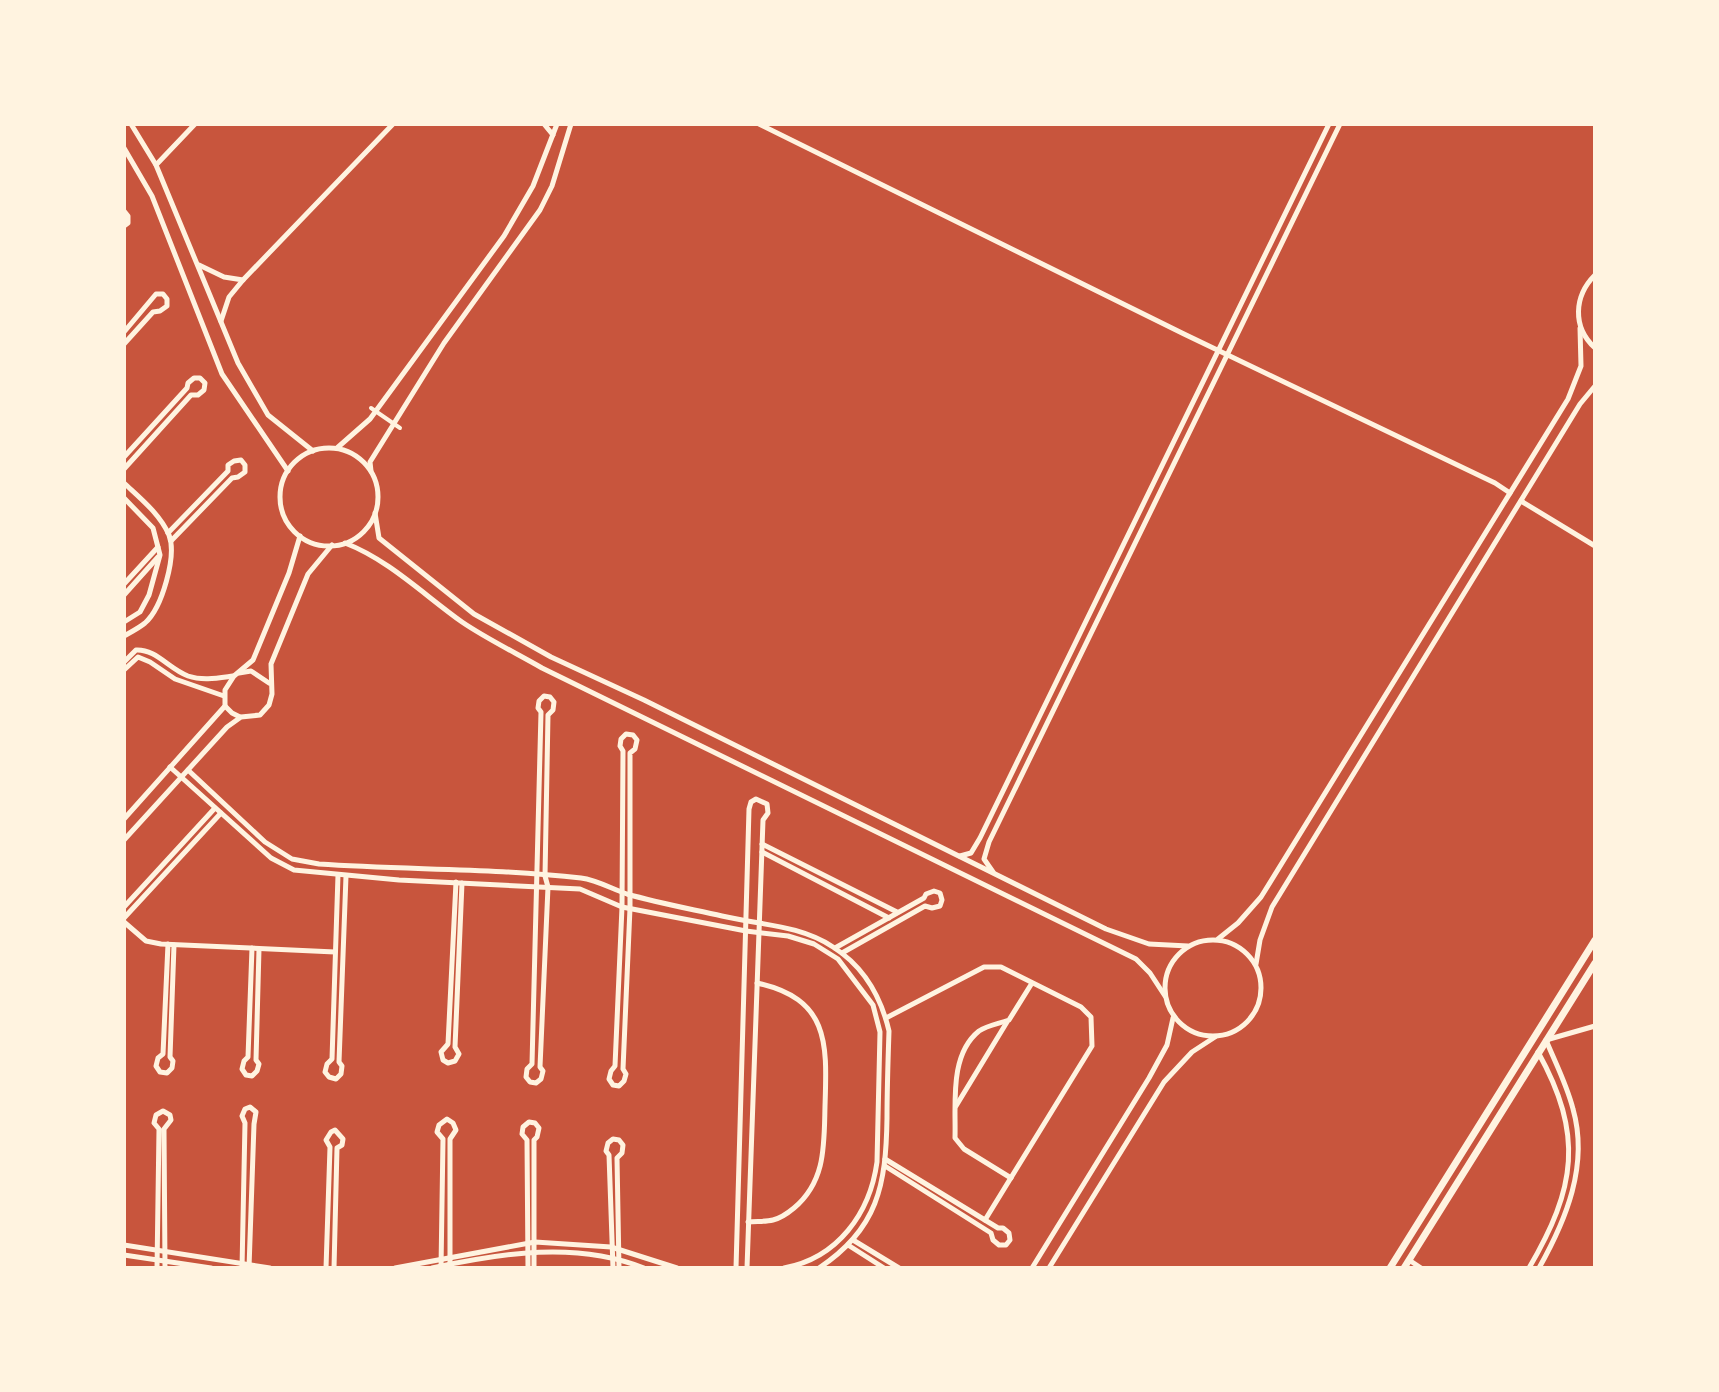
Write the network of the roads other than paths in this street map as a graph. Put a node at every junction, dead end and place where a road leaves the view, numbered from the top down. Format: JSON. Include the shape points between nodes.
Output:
{"nodes":[{"id":1,"x":131,"y":124,"type":"edge"},
{"id":2,"x":195,"y":124,"type":"edge"},
{"id":3,"x":393,"y":124,"type":"edge"},
{"id":4,"x":544,"y":124,"type":"edge"},
{"id":5,"x":557,"y":124,"type":"edge"},
{"id":6,"x":571,"y":124,"type":"edge"},
{"id":7,"x":759,"y":124,"type":"edge"},
{"id":8,"x":1329,"y":124,"type":"edge"},
{"id":9,"x":1340,"y":124,"type":"edge"},
{"id":10,"x":553,"y":136,"type":"junction"},
{"id":11,"x":124,"y":148,"type":"edge"},
{"id":12,"x":156,"y":165,"type":"junction"},
{"id":13,"x":124,"y":211,"type":"edge"},
{"id":14,"x":124,"y":226,"type":"edge"},
{"id":15,"x":198,"y":265,"type":"junction"},
{"id":16,"x":1595,"y":275,"type":"edge"},
{"id":17,"x":243,"y":280,"type":"junction"},
{"id":18,"x":221,"y":322,"type":"junction"},
{"id":19,"x":1580,"y":328,"type":"junction"},
{"id":20,"x":124,"y":332,"type":"edge"},
{"id":21,"x":124,"y":344,"type":"edge"},
{"id":22,"x":1595,"y":348,"type":"edge"},
{"id":23,"x":1219,"y":349,"type":"junction"},
{"id":24,"x":1228,"y":353,"type":"junction"},
{"id":25,"x":1595,"y":386,"type":"edge"},
{"id":26,"x":373,"y":410,"type":"junction"},
{"id":27,"x":397,"y":425,"type":"junction"},
{"id":28,"x":337,"y":448,"type":"junction"},
{"id":29,"x":313,"y":451,"type":"junction"},
{"id":30,"x":124,"y":457,"type":"edge"},
{"id":31,"x":124,"y":469,"type":"edge"},
{"id":32,"x":288,"y":471,"type":"junction"},
{"id":33,"x":371,"y":471,"type":"junction"},
{"id":34,"x":124,"y":483,"type":"edge"},
{"id":35,"x":1510,"y":493,"type":"junction"},
{"id":36,"x":124,"y":498,"type":"edge"},
{"id":37,"x":1521,"y":501,"type":"junction"},
{"id":38,"x":375,"y":513,"type":"junction"},
{"id":39,"x":168,"y":533,"type":"junction"},
{"id":40,"x":300,"y":536,"type":"junction"},
{"id":41,"x":171,"y":541,"type":"junction"},
{"id":42,"x":345,"y":543,"type":"junction"},
{"id":43,"x":332,"y":545,"type":"junction"},
{"id":44,"x":158,"y":546,"type":"junction"},
{"id":45,"x":1595,"y":546,"type":"edge"},
{"id":46,"x":160,"y":555,"type":"junction"},
{"id":47,"x":124,"y":584,"type":"edge"},
{"id":48,"x":124,"y":595,"type":"edge"},
{"id":49,"x":124,"y":622,"type":"edge"},
{"id":50,"x":124,"y":636,"type":"edge"},
{"id":51,"x":124,"y":662,"type":"edge"},
{"id":52,"x":124,"y":670,"type":"edge"},
{"id":53,"x":236,"y":674,"type":"junction"},
{"id":54,"x":270,"y":683,"type":"junction"},
{"id":55,"x":224,"y":696,"type":"junction"},
{"id":56,"x":225,"y":706,"type":"junction"},
{"id":57,"x":241,"y":717,"type":"junction"},
{"id":58,"x":170,"y":767,"type":"junction"},
{"id":59,"x":188,"y":770,"type":"junction"},
{"id":60,"x":181,"y":778,"type":"junction"},
{"id":61,"x":215,"y":808,"type":"junction"},
{"id":62,"x":221,"y":813,"type":"junction"},
{"id":63,"x":124,"y":819,"type":"edge"},
{"id":64,"x":124,"y":840,"type":"edge"},
{"id":65,"x":762,"y":844,"type":"junction"},
{"id":66,"x":762,"y":852,"type":"junction"},
{"id":67,"x":960,"y":856,"type":"junction"},
{"id":68,"x":993,"y":873,"type":"junction"},
{"id":69,"x":338,"y":875,"type":"junction"},
{"id":70,"x":536,"y":875,"type":"junction"},
{"id":71,"x":346,"y":876,"type":"junction"},
{"id":72,"x":545,"y":876,"type":"junction"},
{"id":73,"x":459,"y":882,"type":"junction"},
{"id":74,"x":538,"y":886,"type":"junction"},
{"id":75,"x":548,"y":887,"type":"junction"},
{"id":76,"x":621,"y":892,"type":"junction"},
{"id":77,"x":629,"y":894,"type":"junction"},
{"id":78,"x":124,"y":907,"type":"edge"},
{"id":79,"x":622,"y":907,"type":"junction"},
{"id":80,"x":630,"y":908,"type":"junction"},
{"id":81,"x":898,"y":913,"type":"junction"},
{"id":82,"x":889,"y":918,"type":"junction"},
{"id":83,"x":124,"y":920,"type":"edge"},
{"id":84,"x":747,"y":922,"type":"junction"},
{"id":85,"x":760,"y":923,"type":"junction"},
{"id":86,"x":746,"y":931,"type":"junction"},
{"id":87,"x":759,"y":932,"type":"junction"},
{"id":88,"x":1218,"y":939,"type":"junction"},
{"id":89,"x":1595,"y":940,"type":"edge"},
{"id":90,"x":171,"y":945,"type":"junction"},
{"id":91,"x":1188,"y":946,"type":"junction"},
{"id":92,"x":252,"y":948,"type":"junction"},
{"id":93,"x":835,"y":948,"type":"junction"},
{"id":94,"x":259,"y":949,"type":"junction"},
{"id":95,"x":335,"y":952,"type":"junction"},
{"id":96,"x":842,"y":953,"type":"junction"},
{"id":97,"x":1595,"y":963,"type":"edge"},
{"id":98,"x":1256,"y":964,"type":"junction"},
{"id":99,"x":1032,"y":982,"type":"junction"},
{"id":100,"x":757,"y":983,"type":"junction"},
{"id":101,"x":1165,"y":996,"type":"junction"},
{"id":102,"x":1174,"y":1017,"type":"junction"},
{"id":103,"x":886,"y":1018,"type":"junction"},
{"id":104,"x":1009,"y":1020,"type":"junction"},
{"id":105,"x":1595,"y":1026,"type":"edge"},
{"id":106,"x":1216,"y":1037,"type":"junction"},
{"id":107,"x":1546,"y":1040,"type":"junction"},
{"id":108,"x":1538,"y":1051,"type":"junction"},
{"id":109,"x":956,"y":1107,"type":"junction"},
{"id":110,"x":885,"y":1159,"type":"junction"},
{"id":111,"x":885,"y":1166,"type":"junction"},
{"id":112,"x":1011,"y":1178,"type":"junction"},
{"id":113,"x":985,"y":1220,"type":"junction"},
{"id":114,"x":748,"y":1222,"type":"junction"},
{"id":115,"x":853,"y":1240,"type":"junction"},
{"id":116,"x":531,"y":1243,"type":"junction"},
{"id":117,"x":124,"y":1245,"type":"edge"},
{"id":118,"x":848,"y":1245,"type":"junction"},
{"id":119,"x":611,"y":1247,"type":"junction"},
{"id":120,"x":620,"y":1249,"type":"junction"},
{"id":121,"x":160,"y":1250,"type":"junction"},
{"id":122,"x":531,"y":1252,"type":"junction"},
{"id":123,"x":124,"y":1255,"type":"edge"},
{"id":124,"x":616,"y":1258,"type":"junction"},
{"id":125,"x":157,"y":1260,"type":"junction"},
{"id":126,"x":165,"y":1264,"type":"edge"},
{"id":127,"x":446,"y":1264,"type":"edge"},
{"id":128,"x":1406,"y":1264,"type":"edge"},
{"id":129,"x":242,"y":1266,"type":"edge"},
{"id":130,"x":250,"y":1266,"type":"edge"},
{"id":131,"x":157,"y":1268,"type":"edge"},
{"id":132,"x":211,"y":1268,"type":"edge"},
{"id":133,"x":270,"y":1268,"type":"edge"},
{"id":134,"x":326,"y":1268,"type":"edge"},
{"id":135,"x":334,"y":1268,"type":"edge"},
{"id":136,"x":395,"y":1268,"type":"edge"},
{"id":137,"x":432,"y":1268,"type":"edge"},
{"id":138,"x":531,"y":1268,"type":"edge"},
{"id":139,"x":613,"y":1268,"type":"edge"},
{"id":140,"x":619,"y":1268,"type":"edge"},
{"id":141,"x":644,"y":1268,"type":"edge"},
{"id":142,"x":677,"y":1268,"type":"edge"},
{"id":143,"x":736,"y":1268,"type":"edge"},
{"id":144,"x":747,"y":1268,"type":"edge"},
{"id":145,"x":784,"y":1268,"type":"edge"},
{"id":146,"x":819,"y":1268,"type":"edge"},
{"id":147,"x":884,"y":1268,"type":"edge"},
{"id":148,"x":899,"y":1268,"type":"edge"},
{"id":149,"x":1032,"y":1268,"type":"edge"},
{"id":150,"x":1049,"y":1268,"type":"edge"},
{"id":151,"x":1390,"y":1268,"type":"edge"},
{"id":152,"x":1421,"y":1268,"type":"edge"},
{"id":153,"x":1529,"y":1268,"type":"edge"},
{"id":154,"x":1539,"y":1268,"type":"edge"}],
"edges":[{"from":1,"to":12,"type":"street"},
{"from":2,"to":12,"type":"street"},
{"from":3,"to":17,"type":"street"},
{"from":4,"to":10,"type":"street"},
{"from":5,"to":10,"type":"street"},
{"from":6,"to":27,"type":"street","via":[[540,210],[444,343]]},
{"from":7,"to":23,"type":"street"},
{"from":8,"to":23,"type":"street"},
{"from":9,"to":24,"type":"street"},
{"from":10,"to":26,"type":"street","via":[[533,186],[504,236]]},
{"from":11,"to":32,"type":"street","via":[[152,196],[222,374]]},
{"from":12,"to":15,"type":"street"},
{"from":13,"to":14,"type":"street"},
{"from":15,"to":17,"type":"street"},
{"from":15,"to":18,"type":"street"},
{"from":16,"to":19,"type":"street","via":[[1580,297]]},
{"from":17,"to":18,"type":"street","via":[[229,297]]},
{"from":18,"to":29,"type":"street","via":[[268,415]]},
{"from":19,"to":22,"type":"street"},
{"from":19,"to":35,"type":"street","via":[[1581,366],[1568,399]]},
{"from":20,"to":21,"type":"street","via":[[150,299],[163,294],[167,306],[153,312]]},
{"from":23,"to":24,"type":"street"},
{"from":23,"to":67,"type":"street","via":[[980,838],[971,853]]},
{"from":24,"to":35,"type":"street"},
{"from":24,"to":68,"type":"street","via":[[989,842],[984,859]]},
{"from":25,"to":37,"type":"street"},
{"from":26,"to":27,"type":"street"},
{"from":26,"to":28,"type":"street"},
{"from":27,"to":33,"type":"street","via":[[370,462]]},
{"from":28,"to":29,"type":"street"},
{"from":28,"to":33,"type":"street","via":[[362,460]]},
{"from":29,"to":32,"type":"street"},
{"from":30,"to":31,"type":"street","via":[[188,383],[200,378],[205,383],[204,390],[191,395]]},
{"from":32,"to":40,"type":"street","via":[[281,506]]},
{"from":33,"to":38,"type":"street","via":[[378,491]]},
{"from":34,"to":39,"type":"street"},
{"from":35,"to":88,"type":"street","via":[[1261,897]]},
{"from":36,"to":44,"type":"street","via":[[153,528]]},
{"from":37,"to":45,"type":"street"},
{"from":37,"to":98,"type":"street","via":[[1272,907]]},
{"from":38,"to":42,"type":"street","via":[[363,531]]},
{"from":38,"to":67,"type":"street","via":[[379,538],[474,614],[551,657]]},
{"from":39,"to":41,"type":"street"},
{"from":39,"to":41,"type":"street","via":[[228,465],[241,460],[245,472],[232,478]]},
{"from":40,"to":43,"type":"street"},
{"from":40,"to":53,"type":"street","via":[[253,660]]},
{"from":41,"to":50,"type":"street","via":[[163,594],[146,622]]},
{"from":42,"to":43,"type":"street"},
{"from":42,"to":101,"type":"street","via":[[403,577],[465,624],[542,668],[1136,959]]},
{"from":43,"to":54,"type":"street","via":[[308,574],[271,664]]},
{"from":44,"to":46,"type":"street"},
{"from":44,"to":47,"type":"street"},
{"from":46,"to":48,"type":"street"},
{"from":46,"to":49,"type":"street","via":[[140,612]]},
{"from":51,"to":53,"type":"street","via":[[136,650],[145,650],[187,675],[210,680]]},
{"from":52,"to":55,"type":"street","via":[[138,657],[175,679]]},
{"from":53,"to":54,"type":"street","via":[[251,671]]},
{"from":53,"to":55,"type":"street"},
{"from":54,"to":57,"type":"street","via":[[269,705],[260,715]]},
{"from":55,"to":56,"type":"street"},
{"from":56,"to":57,"type":"street"},
{"from":56,"to":58,"type":"street"},
{"from":57,"to":59,"type":"street"},
{"from":58,"to":60,"type":"street"},
{"from":58,"to":63,"type":"street"},
{"from":59,"to":60,"type":"street"},
{"from":59,"to":70,"type":"street","via":[[265,842],[292,859]]},
{"from":60,"to":61,"type":"street"},
{"from":60,"to":64,"type":"street"},
{"from":61,"to":62,"type":"street"},
{"from":61,"to":78,"type":"street"},
{"from":62,"to":69,"type":"street","via":[[271,858],[294,870]]},
{"from":62,"to":83,"type":"street"},
{"from":65,"to":66,"type":"street"},
{"from":65,"to":81,"type":"street"},
{"from":65,"to":84,"type":"street","via":[[767,804],[756,799],[749,809]]},
{"from":66,"to":82,"type":"street"},
{"from":66,"to":85,"type":"street"},
{"from":67,"to":68,"type":"street"},
{"from":68,"to":91,"type":"street","via":[[1106,929],[1149,944]]},
{"from":69,"to":71,"type":"street"},
{"from":69,"to":95,"type":"street"},
{"from":70,"to":72,"type":"street"},
{"from":70,"to":72,"type":"street","via":[[538,708],[544,696],[554,702],[548,715]]},
{"from":70,"to":74,"type":"street"},
{"from":71,"to":73,"type":"street"},
{"from":71,"to":95,"type":"street","via":[[342,1066],[336,1079],[325,1072],[332,1059]]},
{"from":72,"to":75,"type":"street"},
{"from":72,"to":76,"type":"street","via":[[585,878]]},
{"from":73,"to":73,"type":"street","via":[[448,1044],[441,1052],[448,1063],[459,1054]]},
{"from":73,"to":74,"type":"street"},
{"from":74,"to":75,"type":"street"},
{"from":74,"to":75,"type":"street","via":[[532,1064],[526,1077],[536,1083],[543,1071]]},
{"from":75,"to":79,"type":"street","via":[[580,889]]},
{"from":76,"to":77,"type":"street"},
{"from":76,"to":77,"type":"street","via":[[620,746],[626,734],[637,740],[630,753]]},
{"from":76,"to":79,"type":"street"},
{"from":77,"to":80,"type":"street"},
{"from":77,"to":84,"type":"street"},
{"from":79,"to":80,"type":"street"},
{"from":79,"to":80,"type":"street","via":[[615,1066],[609,1079],[619,1086],[626,1074]]},
{"from":80,"to":86,"type":"street"},
{"from":81,"to":82,"type":"street"},
{"from":81,"to":96,"type":"street","via":[[926,894],[940,893],[940,906],[925,906]]},
{"from":82,"to":93,"type":"street"},
{"from":83,"to":90,"type":"street","via":[[146,941]]},
{"from":84,"to":85,"type":"street"},
{"from":84,"to":86,"type":"street"},
{"from":85,"to":87,"type":"street"},
{"from":85,"to":93,"type":"street","via":[[816,937]]},
{"from":86,"to":87,"type":"street"},
{"from":86,"to":143,"type":"street"},
{"from":87,"to":100,"type":"street"},
{"from":87,"to":145,"type":"street","via":[[814,944],[838,959],[873,1005],[880,1032],[877,1162],[869,1198],[857,1220],[827,1251]]},
{"from":88,"to":91,"type":"street"},
{"from":88,"to":98,"type":"street","via":[[1247,952]]},
{"from":89,"to":151,"type":"street"},
{"from":90,"to":90,"type":"street","via":[[163,1054],[156,1066],[167,1073],[173,1061]]},
{"from":90,"to":92,"type":"street"},
{"from":91,"to":101,"type":"street","via":[[1169,967]]},
{"from":92,"to":94,"type":"street"},
{"from":92,"to":94,"type":"street","via":[[248,1057],[242,1069],[252,1076],[259,1064]]},
{"from":93,"to":96,"type":"street"},
{"from":94,"to":95,"type":"street"},
{"from":96,"to":103,"type":"street","via":[[864,975]]},
{"from":97,"to":107,"type":"street"},
{"from":98,"to":106,"type":"street","via":[[1261,996],[1256,1011],[1246,1024]]},
{"from":99,"to":103,"type":"street","via":[[1001,967],[984,967]]},
{"from":99,"to":104,"type":"street"},
{"from":99,"to":112,"type":"street","via":[[1091,1017],[1092,1046]]},
{"from":100,"to":114,"type":"street"},
{"from":100,"to":114,"type":"street","via":[[781,988],[801,1002],[824,1037],[824,1150],[822,1168],[803,1201],[774,1220]]},
{"from":101,"to":102,"type":"street"},
{"from":102,"to":106,"type":"street","via":[[1193,1032]]},
{"from":102,"to":149,"type":"street","via":[[1167,1045],[1149,1078]]},
{"from":103,"to":110,"type":"street"},
{"from":104,"to":109,"type":"street"},
{"from":104,"to":109,"type":"street","via":[[977,1033],[965,1049],[958,1061]]},
{"from":105,"to":107,"type":"street"},
{"from":106,"to":150,"type":"street","via":[[1192,1052],[1164,1082]]},
{"from":107,"to":108,"type":"street"},
{"from":107,"to":154,"type":"street","via":[[1579,1137],[1576,1181],[1559,1232]]},
{"from":108,"to":128,"type":"street"},
{"from":108,"to":153,"type":"street","via":[[1558,1090],[1570,1137],[1567,1178],[1553,1227]]},
{"from":109,"to":112,"type":"street","via":[[959,1145]]},
{"from":110,"to":111,"type":"street"},
{"from":110,"to":113,"type":"street"},
{"from":111,"to":113,"type":"street","via":[[1006,1245],[1009,1233]]},
{"from":111,"to":115,"type":"street","via":[[876,1205]]},
{"from":112,"to":113,"type":"street"},
{"from":114,"to":144,"type":"street"},
{"from":115,"to":118,"type":"street"},
{"from":115,"to":148,"type":"street"},
{"from":116,"to":116,"type":"street","via":[[534,1140],[539,1128],[529,1122],[522,1134],[527,1140]]},
{"from":116,"to":119,"type":"street"},
{"from":116,"to":122,"type":"street"},
{"from":116,"to":127,"type":"street"},
{"from":117,"to":121,"type":"street"},
{"from":118,"to":146,"type":"street"},
{"from":118,"to":147,"type":"street"},
{"from":119,"to":120,"type":"street"},
{"from":119,"to":120,"type":"street","via":[[606,1151],[613,1139],[623,1145],[617,1158]]},
{"from":119,"to":124,"type":"street"},
{"from":120,"to":124,"type":"street"},
{"from":120,"to":142,"type":"street"},
{"from":121,"to":121,"type":"street","via":[[164,1129],[171,1120],[163,1111],[154,1123],[159,1129]]},
{"from":121,"to":125,"type":"street"},
{"from":121,"to":126,"type":"street"},
{"from":121,"to":129,"type":"street"},
{"from":122,"to":124,"type":"street"},
{"from":122,"to":127,"type":"street"},
{"from":122,"to":138,"type":"street"},
{"from":123,"to":125,"type":"street"},
{"from":124,"to":139,"type":"street"},
{"from":124,"to":140,"type":"street"},
{"from":124,"to":141,"type":"street"},
{"from":125,"to":126,"type":"street"},
{"from":125,"to":131,"type":"street"},
{"from":126,"to":132,"type":"street"},
{"from":127,"to":127,"type":"street","via":[[450,1139],[456,1130],[447,1119],[437,1132],[443,1139]]},
{"from":127,"to":136,"type":"street"},
{"from":127,"to":137,"type":"street"},
{"from":128,"to":152,"type":"street"},
{"from":129,"to":130,"type":"street"},
{"from":129,"to":130,"type":"street","via":[[242,1116],[250,1107],[256,1112]]},
{"from":130,"to":133,"type":"street"},
{"from":134,"to":135,"type":"street","via":[[326,1140],[335,1130],[343,1139],[337,1148]]}]}
